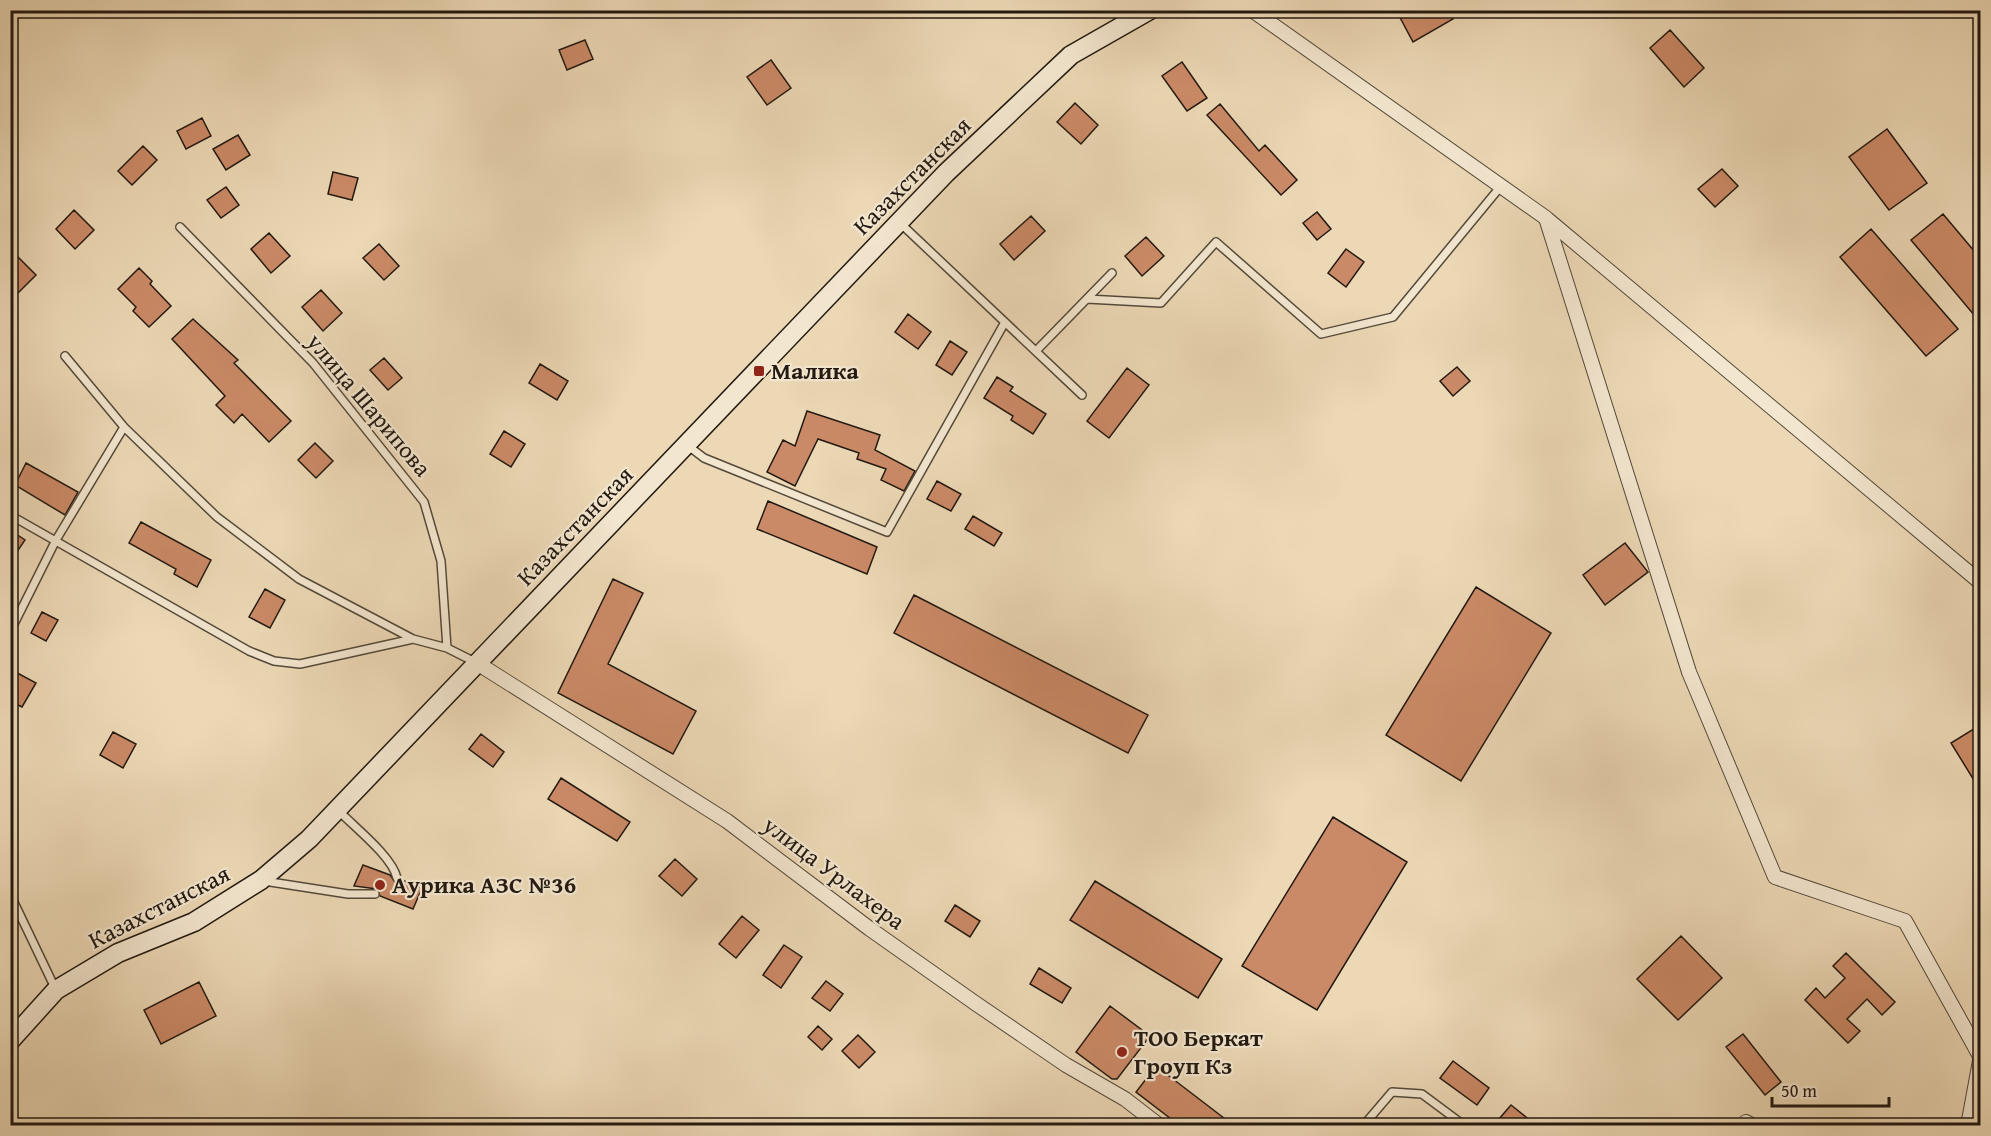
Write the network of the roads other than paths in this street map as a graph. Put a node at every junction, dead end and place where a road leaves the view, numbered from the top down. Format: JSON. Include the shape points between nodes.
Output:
{"nodes":[{"id":1,"x":1150,"y":10,"type":"edge"},
{"id":2,"x":1252,"y":10,"type":"edge"},
{"id":3,"x":1501,"y":186,"type":"junction"},
{"id":4,"x":1546,"y":218,"type":"junction"},
{"id":5,"x":899,"y":222,"type":"junction"},
{"id":6,"x":180,"y":226,"type":"dead end"},
{"id":7,"x":1113,"y":273,"type":"dead end"},
{"id":8,"x":1087,"y":299,"type":"junction"},
{"id":9,"x":1005,"y":322,"type":"junction"},
{"id":10,"x":1036,"y":351,"type":"junction"},
{"id":11,"x":65,"y":356,"type":"dead end"},
{"id":12,"x":1082,"y":395,"type":"dead end"},
{"id":13,"x":124,"y":428,"type":"junction"},
{"id":14,"x":686,"y":445,"type":"junction"},
{"id":15,"x":10,"y":515,"type":"edge"},
{"id":16,"x":56,"y":540,"type":"junction"},
{"id":17,"x":1980,"y":582,"type":"edge"},
{"id":18,"x":10,"y":632,"type":"edge"},
{"id":19,"x":413,"y":639,"type":"junction"},
{"id":20,"x":447,"y":648,"type":"junction"},
{"id":21,"x":477,"y":663,"type":"junction"},
{"id":22,"x":337,"y":810,"type":"junction"},
{"id":23,"x":397,"y":878,"type":"dead end"},
{"id":24,"x":261,"y":880,"type":"junction"},
{"id":25,"x":10,"y":894,"type":"edge"},
{"id":26,"x":375,"y":894,"type":"dead end"},
{"id":27,"x":56,"y":990,"type":"junction"},
{"id":28,"x":10,"y":1041,"type":"edge"},
{"id":29,"x":1980,"y":1056,"type":"edge"},
{"id":30,"x":1980,"y":1061,"type":"edge"},
{"id":31,"x":1160,"y":1125,"type":"edge"},
{"id":32,"x":1363,"y":1125,"type":"edge"},
{"id":33,"x":1465,"y":1125,"type":"edge"},
{"id":34,"x":1744,"y":1125,"type":"edge"},
{"id":35,"x":1753,"y":1125,"type":"edge"},
{"id":36,"x":1968,"y":1125,"type":"edge"}],
"edges":[{"from":1,"to":5,"type":"main road","name":"Казахстанская","via":[[1071,55],[946,172]]},
{"from":2,"to":3,"type":"street"},
{"from":3,"to":4,"type":"street"},
{"from":3,"to":8,"type":"lane","via":[[1393,317],[1321,334],[1216,242],[1161,303]]},
{"from":4,"to":17,"type":"street"},
{"from":4,"to":29,"type":"street","via":[[1689,672],[1775,877],[1905,921]]},
{"from":5,"to":9,"type":"lane"},
{"from":5,"to":14,"type":"main road","name":"Казахстанская"},
{"from":6,"to":20,"type":"lane","name":"улица Шарипова","via":[[313,363],[424,502],[441,561]]},
{"from":7,"to":8,"type":"lane"},
{"from":8,"to":10,"type":"lane"},
{"from":9,"to":10,"type":"lane"},
{"from":9,"to":14,"type":"lane","via":[[887,532],[704,458]]},
{"from":10,"to":12,"type":"lane"},
{"from":11,"to":13,"type":"lane"},
{"from":13,"to":16,"type":"lane"},
{"from":13,"to":19,"type":"lane","via":[[217,517],[299,579]]},
{"from":14,"to":21,"type":"main road","name":"Казахстанская"},
{"from":15,"to":16,"type":"lane"},
{"from":16,"to":18,"type":"lane"},
{"from":16,"to":19,"type":"lane","via":[[249,651],[274,661],[300,664]]},
{"from":19,"to":20,"type":"lane"},
{"from":20,"to":21,"type":"lane"},
{"from":21,"to":22,"type":"main road","name":"Казахстанская"},
{"from":21,"to":31,"type":"street","name":"улица Урлахера","via":[[728,821],[965,996]]},
{"from":22,"to":23,"type":"lane","via":[[378,850]]},
{"from":22,"to":24,"type":"main road","name":"Казахстанская"},
{"from":24,"to":26,"type":"lane","via":[[348,894]]},
{"from":24,"to":27,"type":"main road","name":"Казахстанская","via":[[194,922],[118,953]]},
{"from":25,"to":27,"type":"lane"},
{"from":27,"to":28,"type":"main road","name":"Казахстанская"},
{"from":30,"to":36,"type":"street"},
{"from":32,"to":33,"type":"lane","via":[[1392,1092],[1422,1094]]},
{"from":34,"to":35,"type":"street"}]}
